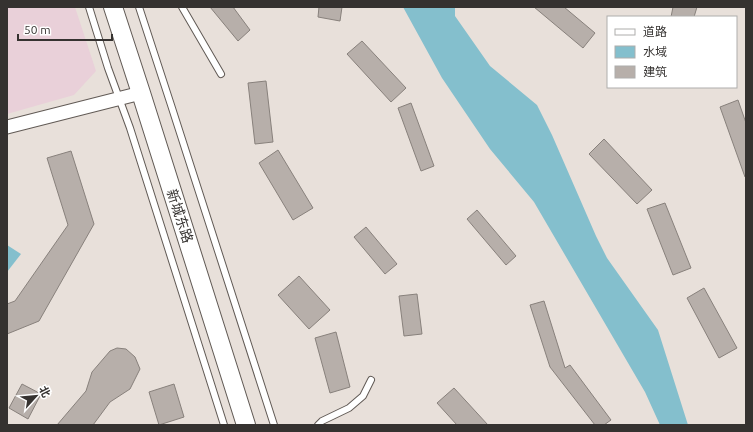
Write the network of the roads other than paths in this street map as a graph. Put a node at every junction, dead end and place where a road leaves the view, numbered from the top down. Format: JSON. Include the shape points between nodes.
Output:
{"nodes":[{"id":1,"x":88,"y":7,"type":"edge"},
{"id":2,"x":113,"y":7,"type":"edge"},
{"id":3,"x":139,"y":7,"type":"edge"},
{"id":4,"x":182,"y":7,"type":"edge"},
{"id":5,"x":221,"y":74,"type":"dead end"},
{"id":6,"x":141,"y":93,"type":"junction"},
{"id":7,"x":119,"y":98,"type":"junction"},
{"id":8,"x":7,"y":127,"type":"edge"},
{"id":9,"x":371,"y":380,"type":"dead end"},
{"id":10,"x":224,"y":425,"type":"edge"},
{"id":11,"x":246,"y":425,"type":"edge"},
{"id":12,"x":274,"y":425,"type":"edge"},
{"id":13,"x":318,"y":425,"type":"edge"}],
"edges":[{"from":1,"to":7,"type":"lane"},
{"from":2,"to":6,"type":"main road","name":"新城东路"},
{"from":3,"to":12,"type":"lane"},
{"from":4,"to":5,"type":"lane"},
{"from":6,"to":7,"type":"street"},
{"from":6,"to":11,"type":"main road","name":"新城东路"},
{"from":7,"to":8,"type":"street"},
{"from":7,"to":10,"type":"lane"},
{"from":9,"to":13,"type":"lane","via":[[363,396],[349,408]]}]}
